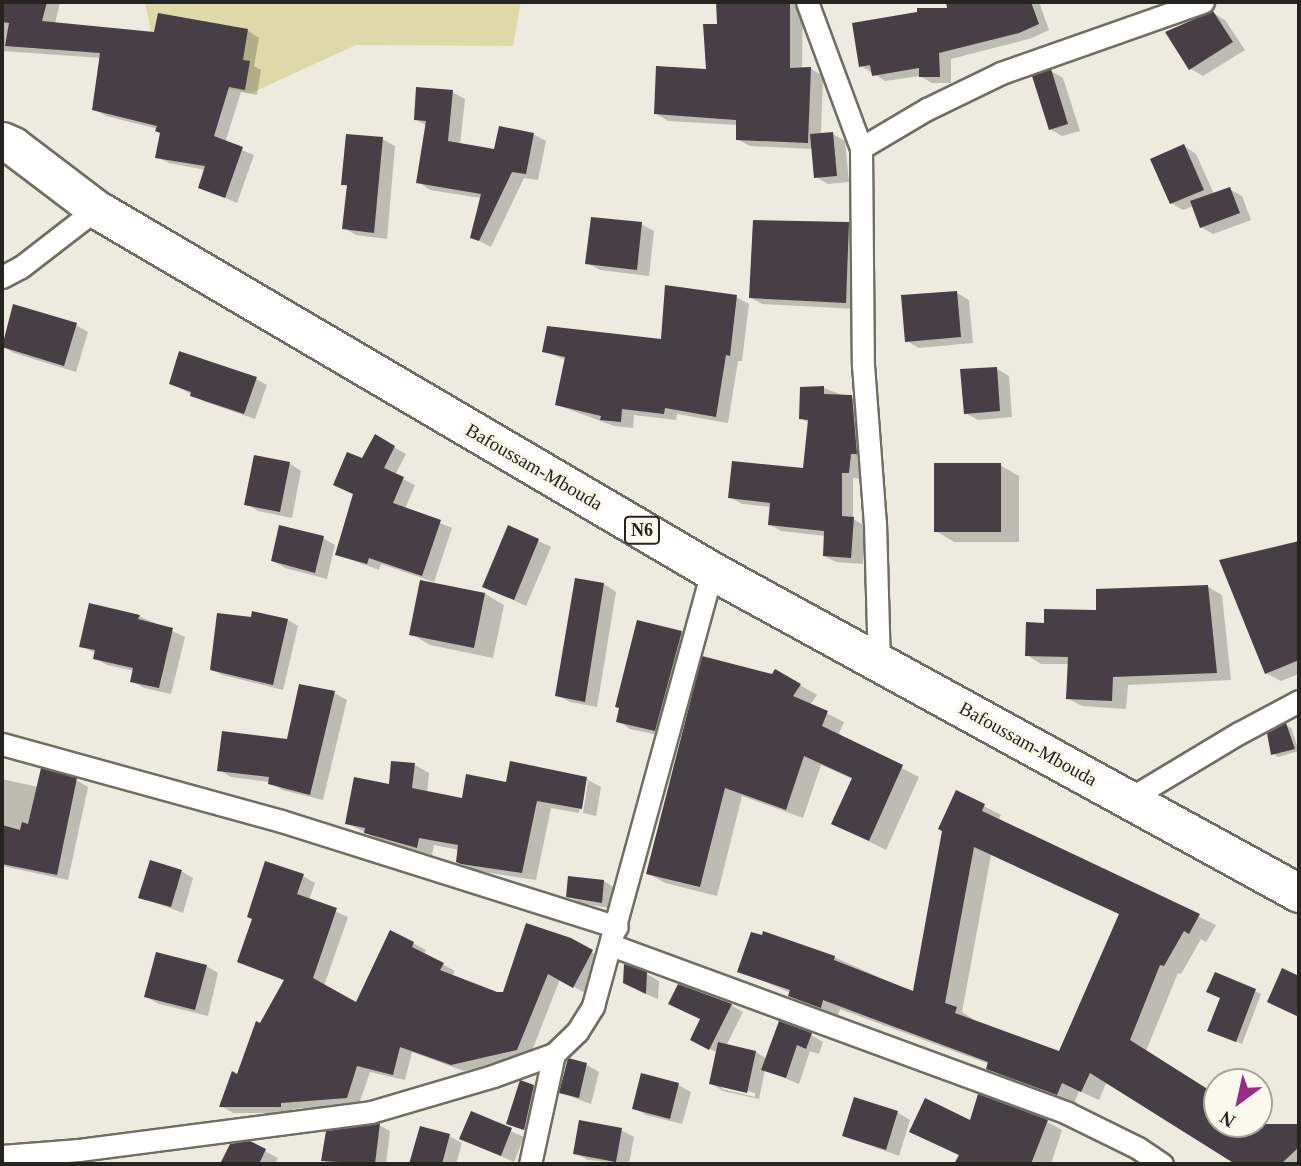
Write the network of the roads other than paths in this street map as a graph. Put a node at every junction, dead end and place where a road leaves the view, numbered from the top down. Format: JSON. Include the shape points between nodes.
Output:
{"nodes":[{"id":1,"x":807,"y":2,"type":"edge"},
{"id":2,"x":1203,"y":2,"type":"edge"},
{"id":3,"x":2,"y":141,"type":"edge"},
{"id":4,"x":861,"y":148,"type":"junction"},
{"id":5,"x":96,"y":209,"type":"junction"},
{"id":6,"x":2,"y":277,"type":"edge"},
{"id":7,"x":712,"y":571,"type":"junction"},
{"id":8,"x":879,"y":662,"type":"junction"},
{"id":9,"x":1299,"y":701,"type":"edge"},
{"id":10,"x":2,"y":744,"type":"edge"},
{"id":11,"x":1129,"y":799,"type":"junction"},
{"id":12,"x":1299,"y":893,"type":"edge"},
{"id":13,"x":614,"y":936,"type":"junction"},
{"id":14,"x":554,"y":1054,"type":"junction"},
{"id":15,"x":2,"y":1156,"type":"edge"},
{"id":16,"x":530,"y":1164,"type":"edge"},
{"id":17,"x":1162,"y":1164,"type":"edge"}],
"edges":[{"from":1,"to":4,"type":"street"},
{"from":2,"to":4,"type":"street","via":[[1001,73]]},
{"from":3,"to":5,"type":"highway","name":"Bafoussam-Mbouda","number":"N6"},
{"from":4,"to":8,"type":"street","via":[[863,365],[873,485]]},
{"from":5,"to":6,"type":"street"},
{"from":5,"to":7,"type":"highway","name":"Bafoussam-Mbouda","number":"N6"},
{"from":7,"to":8,"type":"highway","name":"Bafoussam-Mbouda","number":"N6"},
{"from":7,"to":13,"type":"street"},
{"from":8,"to":11,"type":"highway","name":"Bafoussam-Mbouda","number":"N6"},
{"from":9,"to":11,"type":"street"},
{"from":10,"to":13,"type":"street","via":[[281,821]]},
{"from":11,"to":12,"type":"highway","name":"Bafoussam-Mbouda","number":"N6"},
{"from":13,"to":14,"type":"street","via":[[593,1006],[577,1032]]},
{"from":13,"to":17,"type":"street","via":[[1067,1113]]},
{"from":14,"to":15,"type":"street","via":[[371,1112]]},
{"from":14,"to":16,"type":"street"}]}
